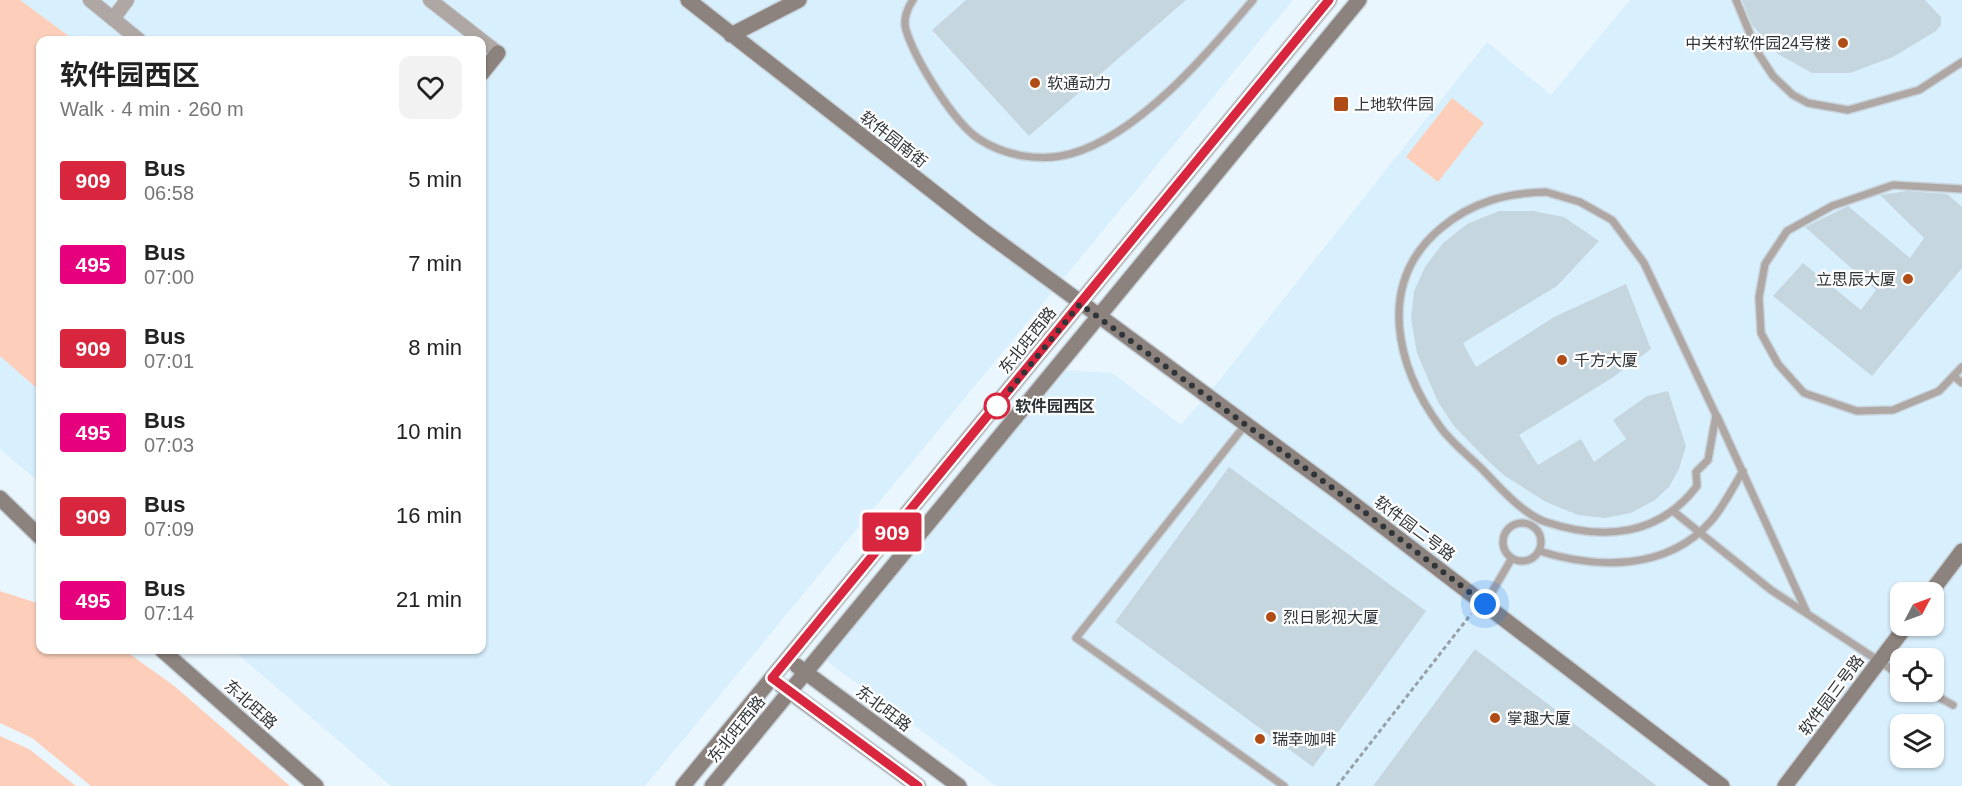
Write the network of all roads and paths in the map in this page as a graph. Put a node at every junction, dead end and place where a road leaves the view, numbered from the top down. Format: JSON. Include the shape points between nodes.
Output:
{"nodes":[{"id":1,"x":90,"y":0,"type":"edge"},
{"id":2,"x":128,"y":0,"type":"edge"},
{"id":3,"x":430,"y":0,"type":"edge"},
{"id":4,"x":688,"y":0,"type":"edge"},
{"id":5,"x":799,"y":0,"type":"edge"},
{"id":6,"x":913,"y":0,"type":"edge"},
{"id":7,"x":1253,"y":0,"type":"edge"},
{"id":8,"x":1329,"y":0,"type":"edge"},
{"id":9,"x":1359,"y":0,"type":"edge"},
{"id":10,"x":1736,"y":0,"type":"edge"},
{"id":11,"x":113,"y":19,"type":"junction"},
{"id":12,"x":731,"y":35,"type":"junction"},
{"id":13,"x":134,"y":36,"type":"edge"},
{"id":14,"x":476,"y":36,"type":"edge"},
{"id":15,"x":486,"y":44,"type":"edge"},
{"id":16,"x":498,"y":53,"type":"joint"},
{"id":17,"x":1962,"y":62,"type":"edge"},
{"id":18,"x":486,"y":68,"type":"edge"},
{"id":19,"x":1962,"y":189,"type":"edge"},
{"id":20,"x":1080,"y":304,"type":"junction"},
{"id":21,"x":1098,"y":316,"type":"junction"},
{"id":22,"x":1962,"y":367,"type":"edge"},
{"id":23,"x":1716,"y":415,"type":"junction"},
{"id":24,"x":1246,"y":424,"type":"junction"},
{"id":25,"x":1743,"y":471,"type":"junction"},
{"id":26,"x":0,"y":498,"type":"edge"},
{"id":27,"x":1673,"y":511,"type":"junction"},
{"id":28,"x":1536,"y":516,"type":"junction"},
{"id":29,"x":1532,"y":526,"type":"junction"},
{"id":30,"x":36,"y":533,"type":"edge"},
{"id":31,"x":1699,"y":533,"type":"junction"},
{"id":32,"x":1539,"y":551,"type":"junction"},
{"id":33,"x":1962,"y":551,"type":"edge"},
{"id":34,"x":1512,"y":558,"type":"junction"},
{"id":35,"x":1939,"y":582,"type":"edge"},
{"id":36,"x":1485,"y":604,"type":"junction"},
{"id":37,"x":1808,"y":615,"type":"junction"},
{"id":38,"x":1898,"y":636,"type":"edge"},
{"id":39,"x":167,"y":654,"type":"edge"},
{"id":40,"x":788,"y":659,"type":"junction"},
{"id":41,"x":1878,"y":662,"type":"junction"},
{"id":42,"x":1890,"y":669,"type":"edge"},
{"id":43,"x":805,"y":672,"type":"junction"},
{"id":44,"x":772,"y":678,"type":"junction"},
{"id":45,"x":789,"y":691,"type":"junction"},
{"id":46,"x":1944,"y":700,"type":"edge"},
{"id":47,"x":1953,"y":705,"type":"dead end"},
{"id":48,"x":316,"y":786,"type":"edge"},
{"id":49,"x":683,"y":786,"type":"edge"},
{"id":50,"x":712,"y":786,"type":"edge"},
{"id":51,"x":918,"y":786,"type":"edge"},
{"id":52,"x":959,"y":786,"type":"edge"},
{"id":53,"x":1284,"y":786,"type":"edge"},
{"id":54,"x":1337,"y":786,"type":"edge"},
{"id":55,"x":1722,"y":786,"type":"edge"},
{"id":56,"x":1785,"y":786,"type":"edge"}],
"edges":[{"from":1,"to":11,"type":"street"},
{"from":2,"to":11,"type":"street"},
{"from":3,"to":14,"type":"street"},
{"from":4,"to":12,"type":"street","name":"软件园南街"},
{"from":5,"to":12,"type":"street"},
{"from":6,"to":7,"type":"lane","via":[[907,8],[905,28],[940,98],[978,138],[1015,155],[1044,158],[1069,155],[1116,133],[1213,48]]},
{"from":8,"to":20,"type":"street","name":"东北旺西路"},
{"from":9,"to":21,"type":"street","name":"东北旺西路"},
{"from":10,"to":17,"type":"lane","via":[[1758,53],[1773,76],[1808,103],[1848,110],[1919,90]]},
{"from":11,"to":13,"type":"street"},
{"from":12,"to":20,"type":"street","name":"软件园南街"},
{"from":15,"to":16,"type":"street"},
{"from":16,"to":18,"type":"street"},
{"from":19,"to":22,"type":"lane","via":[[1893,184],[1832,206],[1787,231],[1765,264],[1759,297],[1761,333],[1778,364],[1804,393],[1857,411],[1893,410],[1940,391]]},
{"from":20,"to":21,"type":"street","name":"软件园二号路"},
{"from":20,"to":40,"type":"street","name":"东北旺西路"},
{"from":21,"to":24,"type":"street","name":"软件园二号路"},
{"from":21,"to":43,"type":"street","name":"东北旺西路"},
{"from":23,"to":25,"type":"lane"},
{"from":23,"to":27,"type":"lane","via":[[1708,460],[1696,472],[1697,486]]},
{"from":23,"to":28,"type":"lane","via":[[1644,263],[1612,220],[1580,202],[1546,192],[1500,196],[1464,212],[1431,237],[1407,267],[1401,286],[1401,347],[1416,389],[1442,430],[1506,494]]},
{"from":24,"to":36,"type":"street","name":"软件园二号路"},
{"from":24,"to":53,"type":"lane","via":[[1076,638]]},
{"from":25,"to":31,"type":"lane"},
{"from":25,"to":37,"type":"lane"},
{"from":26,"to":30,"type":"street"},
{"from":27,"to":28,"type":"lane","via":[[1623,532],[1581,530]]},
{"from":27,"to":31,"type":"lane"},
{"from":28,"to":29,"type":"lane"},
{"from":29,"to":32,"type":"lane","via":[[1540,534]]},
{"from":29,"to":34,"type":"lane","via":[[1520,524],[1508,529],[1503,541]]},
{"from":31,"to":32,"type":"lane","via":[[1669,552],[1626,563],[1592,563]]},
{"from":31,"to":37,"type":"lane"},
{"from":32,"to":34,"type":"lane","via":[[1524,561]]},
{"from":33,"to":35,"type":"street"},
{"from":34,"to":36,"type":"lane"},
{"from":36,"to":54,"type":"path","via":[[1465,618]]},
{"from":36,"to":55,"type":"street","name":"软件园二号路"},
{"from":37,"to":41,"type":"lane"},
{"from":38,"to":41,"type":"street","name":"软件园三号路"},
{"from":39,"to":48,"type":"street","name":"东北旺路"},
{"from":40,"to":43,"type":"street","name":"东北旺路"},
{"from":40,"to":44,"type":"street","name":"东北旺西路"},
{"from":41,"to":42,"type":"lane"},
{"from":41,"to":56,"type":"street","name":"软件园三号路"},
{"from":43,"to":45,"type":"street","name":"东北旺西路"},
{"from":43,"to":52,"type":"street","name":"东北旺路"},
{"from":44,"to":45,"type":"street"},
{"from":44,"to":49,"type":"street","name":"东北旺西路"},
{"from":45,"to":50,"type":"street","name":"东北旺西路"},
{"from":45,"to":51,"type":"street"},
{"from":46,"to":47,"type":"lane"}]}
